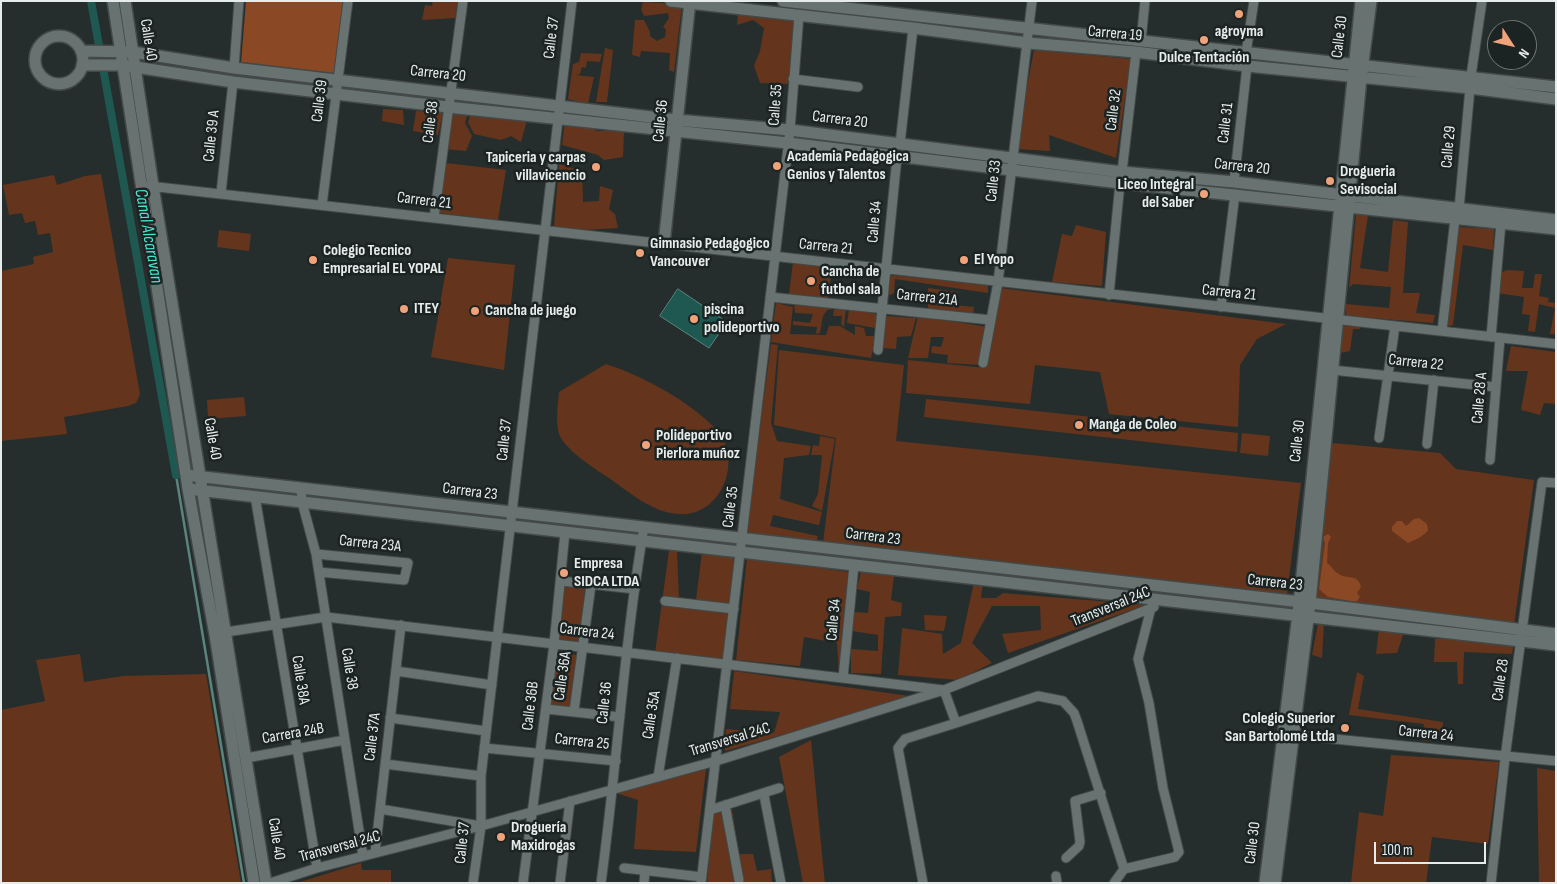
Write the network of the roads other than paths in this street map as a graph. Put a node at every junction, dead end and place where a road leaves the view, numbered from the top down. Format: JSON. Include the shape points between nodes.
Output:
{"nodes":[{"id":1,"x":113,"y":1,"type":"edge"},
{"id":2,"x":125,"y":1,"type":"edge"},
{"id":3,"x":239,"y":1,"type":"edge"},
{"id":4,"x":348,"y":1,"type":"edge"},
{"id":5,"x":463,"y":1,"type":"edge"},
{"id":6,"x":572,"y":1,"type":"edge"},
{"id":7,"x":671,"y":1,"type":"edge"},
{"id":8,"x":784,"y":1,"type":"edge"},
{"id":9,"x":1032,"y":1,"type":"edge"},
{"id":10,"x":1145,"y":1,"type":"edge"},
{"id":11,"x":1254,"y":1,"type":"edge"},
{"id":12,"x":1361,"y":1,"type":"edge"},
{"id":13,"x":1371,"y":1,"type":"edge"},
{"id":14,"x":1482,"y":1,"type":"edge"},
{"id":15,"x":690,"y":2,"type":"edge"},
{"id":16,"x":800,"y":15,"type":"junction"},
{"id":17,"x":913,"y":28,"type":"junction"},
{"id":18,"x":1029,"y":30,"type":"junction"},
{"id":19,"x":1028,"y":43,"type":"junction"},
{"id":20,"x":1139,"y":47,"type":"junction"},
{"id":21,"x":81,"y":51,"type":"junction"},
{"id":22,"x":116,"y":52,"type":"junction"},
{"id":23,"x":133,"y":52,"type":"junction"},
{"id":24,"x":1246,"y":54,"type":"junction"},
{"id":25,"x":110,"y":64,"type":"junction"},
{"id":26,"x":82,"y":65,"type":"junction"},
{"id":27,"x":1247,"y":66,"type":"junction"},
{"id":28,"x":136,"y":67,"type":"junction"},
{"id":29,"x":234,"y":68,"type":"junction"},
{"id":30,"x":1357,"y":72,"type":"junction"},
{"id":31,"x":1471,"y":76,"type":"junction"},
{"id":32,"x":793,"y":79,"type":"junction"},
{"id":33,"x":338,"y":80,"type":"junction"},
{"id":34,"x":233,"y":82,"type":"junction"},
{"id":35,"x":858,"y":87,"type":"dead end"},
{"id":36,"x":1556,"y":87,"type":"edge"},
{"id":37,"x":1470,"y":88,"type":"junction"},
{"id":38,"x":449,"y":92,"type":"junction"},
{"id":39,"x":336,"y":93,"type":"junction"},
{"id":40,"x":1556,"y":100,"type":"edge"},
{"id":41,"x":559,"y":105,"type":"junction"},
{"id":42,"x":448,"y":107,"type":"junction"},
{"id":43,"x":558,"y":119,"type":"junction"},
{"id":44,"x":677,"y":120,"type":"junction"},
{"id":45,"x":790,"y":130,"type":"junction"},
{"id":46,"x":676,"y":132,"type":"junction"},
{"id":47,"x":788,"y":143,"type":"junction"},
{"id":48,"x":900,"y":144,"type":"junction"},
{"id":49,"x":897,"y":157,"type":"junction"},
{"id":50,"x":1011,"y":164,"type":"junction"},
{"id":51,"x":1121,"y":178,"type":"junction"},
{"id":52,"x":1234,"y":182,"type":"junction"},
{"id":53,"x":153,"y":186,"type":"junction"},
{"id":54,"x":141,"y":187,"type":"junction"},
{"id":55,"x":221,"y":194,"type":"junction"},
{"id":56,"x":1235,"y":194,"type":"junction"},
{"id":57,"x":1344,"y":201,"type":"junction"},
{"id":58,"x":322,"y":205,"type":"junction"},
{"id":59,"x":1457,"y":214,"type":"junction"},
{"id":60,"x":434,"y":218,"type":"junction"},
{"id":61,"x":1556,"y":220,"type":"edge"},
{"id":62,"x":1501,"y":223,"type":"junction"},
{"id":63,"x":1556,"y":229,"type":"edge"},
{"id":64,"x":544,"y":230,"type":"junction"},
{"id":65,"x":664,"y":244,"type":"junction"},
{"id":66,"x":775,"y":256,"type":"junction"},
{"id":67,"x":886,"y":269,"type":"junction"},
{"id":68,"x":998,"y":282,"type":"junction"},
{"id":69,"x":1109,"y":295,"type":"junction"},
{"id":70,"x":770,"y":297,"type":"junction"},
{"id":71,"x":1221,"y":307,"type":"junction"},
{"id":72,"x":882,"y":309,"type":"junction"},
{"id":73,"x":1332,"y":319,"type":"junction"},
{"id":74,"x":991,"y":320,"type":"junction"},
{"id":75,"x":1395,"y":326,"type":"junction"},
{"id":76,"x":1442,"y":331,"type":"junction"},
{"id":77,"x":1496,"y":337,"type":"junction"},
{"id":78,"x":1556,"y":344,"type":"edge"},
{"id":79,"x":878,"y":350,"type":"dead end"},
{"id":80,"x":983,"y":363,"type":"dead end"},
{"id":81,"x":1332,"y":370,"type":"junction"},
{"id":82,"x":1389,"y":376,"type":"junction"},
{"id":83,"x":1434,"y":380,"type":"junction"},
{"id":84,"x":1496,"y":387,"type":"junction"},
{"id":85,"x":1379,"y":438,"type":"dead end"},
{"id":86,"x":1427,"y":444,"type":"dead end"},
{"id":87,"x":1490,"y":460,"type":"dead end"},
{"id":88,"x":186,"y":475,"type":"junction"},
{"id":89,"x":202,"y":477,"type":"junction"},
{"id":90,"x":1556,"y":483,"type":"edge"},
{"id":91,"x":188,"y":488,"type":"junction"},
{"id":92,"x":301,"y":488,"type":"junction"},
{"id":93,"x":204,"y":490,"type":"junction"},
{"id":94,"x":255,"y":496,"type":"junction"},
{"id":95,"x":302,"y":502,"type":"junction"},
{"id":96,"x":512,"y":513,"type":"junction"},
{"id":97,"x":511,"y":526,"type":"junction"},
{"id":98,"x":644,"y":528,"type":"junction"},
{"id":99,"x":565,"y":532,"type":"junction"},
{"id":100,"x":742,"y":539,"type":"junction"},
{"id":101,"x":642,"y":540,"type":"junction"},
{"id":102,"x":741,"y":552,"type":"junction"},
{"id":103,"x":316,"y":554,"type":"junction"},
{"id":104,"x":854,"y":565,"type":"junction"},
{"id":105,"x":319,"y":572,"type":"junction"},
{"id":106,"x":561,"y":581,"type":"junction"},
{"id":107,"x":591,"y":585,"type":"junction"},
{"id":108,"x":635,"y":589,"type":"junction"},
{"id":109,"x":1187,"y":590,"type":"junction"},
{"id":110,"x":1168,"y":600,"type":"junction"},
{"id":111,"x":665,"y":601,"type":"dead end"},
{"id":112,"x":1304,"y":602,"type":"junction"},
{"id":113,"x":1151,"y":608,"type":"junction"},
{"id":114,"x":734,"y":609,"type":"junction"},
{"id":115,"x":1303,"y":614,"type":"junction"},
{"id":116,"x":326,"y":616,"type":"junction"},
{"id":117,"x":276,"y":623,"type":"junction"},
{"id":118,"x":401,"y":625,"type":"junction"},
{"id":119,"x":226,"y":632,"type":"junction"},
{"id":120,"x":1556,"y":634,"type":"edge"},
{"id":121,"x":1522,"y":636,"type":"junction"},
{"id":122,"x":498,"y":637,"type":"junction"},
{"id":123,"x":554,"y":644,"type":"junction"},
{"id":124,"x":1556,"y":645,"type":"edge"},
{"id":125,"x":582,"y":647,"type":"junction"},
{"id":126,"x":627,"y":652,"type":"junction"},
{"id":127,"x":677,"y":658,"type":"junction"},
{"id":128,"x":727,"y":664,"type":"junction"},
{"id":129,"x":396,"y":671,"type":"junction"},
{"id":130,"x":843,"y":678,"type":"junction"},
{"id":131,"x":492,"y":686,"type":"junction"},
{"id":132,"x":944,"y":690,"type":"junction"},
{"id":133,"x":546,"y":709,"type":"junction"},
{"id":134,"x":574,"y":711,"type":"junction"},
{"id":135,"x":620,"y":717,"type":"junction"},
{"id":136,"x":390,"y":718,"type":"junction"},
{"id":137,"x":956,"y":723,"type":"junction"},
{"id":138,"x":486,"y":731,"type":"junction"},
{"id":139,"x":1294,"y":735,"type":"junction"},
{"id":140,"x":345,"y":740,"type":"junction"},
{"id":141,"x":484,"y":748,"type":"junction"},
{"id":142,"x":297,"y":749,"type":"junction"},
{"id":143,"x":540,"y":753,"type":"junction"},
{"id":144,"x":246,"y":758,"type":"junction"},
{"id":145,"x":1505,"y":758,"type":"junction"},
{"id":146,"x":616,"y":761,"type":"junction"},
{"id":147,"x":716,"y":761,"type":"junction"},
{"id":148,"x":1556,"y":761,"type":"edge"},
{"id":149,"x":385,"y":764,"type":"junction"},
{"id":150,"x":481,"y":776,"type":"junction"},
{"id":151,"x":658,"y":777,"type":"junction"},
{"id":152,"x":779,"y":788,"type":"dead end"},
{"id":153,"x":614,"y":789,"type":"junction"},
{"id":154,"x":1101,"y":793,"type":"junction"},
{"id":155,"x":764,"y":795,"type":"junction"},
{"id":156,"x":570,"y":801,"type":"junction"},
{"id":157,"x":725,"y":805,"type":"junction"},
{"id":158,"x":380,"y":809,"type":"junction"},
{"id":159,"x":710,"y":810,"type":"junction"},
{"id":160,"x":533,"y":811,"type":"junction"},
{"id":161,"x":481,"y":826,"type":"junction"},
{"id":162,"x":374,"y":853,"type":"junction"},
{"id":163,"x":363,"y":856,"type":"junction"},
{"id":164,"x":1066,"y":858,"type":"dead end"},
{"id":165,"x":316,"y":868,"type":"junction"},
{"id":166,"x":624,"y":868,"type":"dead end"},
{"id":167,"x":1124,"y":869,"type":"junction"},
{"id":168,"x":645,"y":871,"type":"junction"},
{"id":169,"x":701,"y":880,"type":"edge"},
{"id":170,"x":739,"y":880,"type":"dead end"},
{"id":171,"x":254,"y":883,"type":"edge"},
{"id":172,"x":268,"y":883,"type":"edge"},
{"id":173,"x":473,"y":883,"type":"edge"},
{"id":174,"x":524,"y":883,"type":"edge"},
{"id":175,"x":560,"y":883,"type":"edge"},
{"id":176,"x":601,"y":883,"type":"edge"},
{"id":177,"x":644,"y":883,"type":"edge"},
{"id":178,"x":781,"y":883,"type":"edge"},
{"id":179,"x":923,"y":883,"type":"edge"},
{"id":180,"x":1114,"y":883,"type":"edge"},
{"id":181,"x":1264,"y":883,"type":"edge"},
{"id":182,"x":1275,"y":883,"type":"edge"},
{"id":183,"x":1492,"y":883,"type":"edge"}],
"edges":[{"from":1,"to":22,"type":"main road","name":"Calle 40"},
{"from":2,"to":23,"type":"main road","name":"Calle 40"},
{"from":3,"to":29,"type":"street"},
{"from":4,"to":33,"type":"street","name":"Calle 39"},
{"from":5,"to":38,"type":"street","name":"Calle 38"},
{"from":6,"to":41,"type":"street","name":"Calle 37"},
{"from":7,"to":15,"type":"main road","name":"Carrera 19"},
{"from":8,"to":18,"type":"main road","name":"Carrera 19"},
{"from":9,"to":18,"type":"street","name":"Calle 33"},
{"from":10,"to":20,"type":"street","name":"Calle 32"},
{"from":11,"to":24,"type":"street"},
{"from":12,"to":30,"type":"main road","name":"Calle 30"},
{"from":13,"to":30,"type":"main road","name":"Calle 30"},
{"from":14,"to":31,"type":"street"},
{"from":15,"to":16,"type":"main road","name":"Carrera 19"},
{"from":15,"to":44,"type":"main road","name":"Calle 36"},
{"from":16,"to":17,"type":"main road","name":"Carrera 19"},
{"from":16,"to":32,"type":"street","name":"Calle 35"},
{"from":17,"to":19,"type":"main road","name":"Carrera 19"},
{"from":17,"to":48,"type":"street"},
{"from":18,"to":19,"type":"street","name":"Calle 33"},
{"from":18,"to":20,"type":"main road","name":"Carrera 19"},
{"from":19,"to":20,"type":"main road","name":"Carrera 19"},
{"from":19,"to":50,"type":"street","name":"Calle 33"},
{"from":20,"to":24,"type":"main road","name":"Carrera 19"},
{"from":20,"to":27,"type":"main road","name":"Carrera 19"},
{"from":20,"to":51,"type":"street","name":"Calle 32"},
{"from":21,"to":22,"type":"main road","name":"Carrera 20"},
{"from":21,"to":26,"type":"main road"},
{"from":21,"to":26,"type":"main road","via":[[69,39],[50,38],[38,50],[36,64],[42,77],[55,84],[75,78]]},
{"from":22,"to":23,"type":"main road","name":"Carrera 20"},
{"from":22,"to":25,"type":"main road","name":"Calle 40"},
{"from":23,"to":28,"type":"main road","name":"Calle 40"},
{"from":23,"to":29,"type":"main road","name":"Carrera 20"},
{"from":24,"to":30,"type":"main road","name":"Carrera 19"},
{"from":25,"to":26,"type":"main road","name":"Carrera 20"},
{"from":25,"to":28,"type":"main road","name":"Carrera 20"},
{"from":25,"to":54,"type":"main road","name":"Calle 40"},
{"from":27,"to":30,"type":"main road","name":"Carrera 19"},
{"from":27,"to":52,"type":"street","name":"Calle 31"},
{"from":28,"to":34,"type":"main road","name":"Carrera 20"},
{"from":28,"to":53,"type":"main road","name":"Calle 40"},
{"from":29,"to":33,"type":"main road","name":"Carrera 20"},
{"from":30,"to":31,"type":"main road","name":"Carrera 19"},
{"from":30,"to":37,"type":"main road","name":"Carrera 19"},
{"from":30,"to":57,"type":"main road","name":"Calle 30"},
{"from":31,"to":36,"type":"main road","name":"Carrera 19"},
{"from":32,"to":35,"type":"street"},
{"from":32,"to":45,"type":"street","name":"Calle 35"},
{"from":33,"to":38,"type":"main road","name":"Carrera 20"},
{"from":33,"to":39,"type":"street","name":"Calle 39"},
{"from":34,"to":39,"type":"main road","name":"Carrera 20"},
{"from":34,"to":55,"type":"street","name":"Calle 39 A"},
{"from":37,"to":40,"type":"main road","name":"Carrera 19"},
{"from":37,"to":59,"type":"street","name":"Calle 29"},
{"from":38,"to":41,"type":"main road","name":"Carrera 20"},
{"from":38,"to":42,"type":"street","name":"Calle 38"},
{"from":39,"to":42,"type":"main road","name":"Carrera 20"},
{"from":39,"to":58,"type":"street","name":"Calle 39"},
{"from":41,"to":43,"type":"street","name":"Calle 37"},
{"from":41,"to":44,"type":"main road","name":"Carrera 20"},
{"from":42,"to":43,"type":"main road","name":"Carrera 20"},
{"from":42,"to":60,"type":"street","name":"Calle 38"},
{"from":43,"to":46,"type":"main road","name":"Carrera 20"},
{"from":43,"to":64,"type":"street","name":"Calle 37"},
{"from":44,"to":45,"type":"main road","name":"Carrera 20"},
{"from":44,"to":46,"type":"main road","name":"Calle 36"},
{"from":45,"to":47,"type":"street","name":"Calle 35"},
{"from":45,"to":48,"type":"main road","name":"Carrera 20"},
{"from":46,"to":47,"type":"main road","name":"Carrera 20"},
{"from":46,"to":65,"type":"main road","name":"Calle 36"},
{"from":47,"to":49,"type":"main road","name":"Carrera 20"},
{"from":47,"to":66,"type":"street","name":"Calle 35"},
{"from":48,"to":50,"type":"main road","name":"Carrera 20"},
{"from":49,"to":50,"type":"main road","name":"Carrera 20"},
{"from":49,"to":67,"type":"street","name":"Calle 34"},
{"from":50,"to":51,"type":"main road","name":"Carrera 20"},
{"from":50,"to":68,"type":"street","name":"Calle 33"},
{"from":51,"to":52,"type":"main road","name":"Carrera 20"},
{"from":51,"to":56,"type":"main road","name":"Carrera 20"},
{"from":51,"to":69,"type":"street","name":"Calle 32"},
{"from":52,"to":57,"type":"main road","name":"Carrera 20"},
{"from":53,"to":54,"type":"street","name":"Carrera 21"},
{"from":53,"to":55,"type":"street","name":"Carrera 21"},
{"from":53,"to":89,"type":"main road","name":"Calle 40"},
{"from":54,"to":88,"type":"main road","name":"Calle 40"},
{"from":55,"to":58,"type":"street","name":"Carrera 21"},
{"from":56,"to":57,"type":"main road","name":"Carrera 20"},
{"from":56,"to":71,"type":"street"},
{"from":57,"to":59,"type":"main road","name":"Carrera 20"},
{"from":57,"to":73,"type":"main road","name":"Calle 30"},
{"from":58,"to":60,"type":"street","name":"Carrera 21"},
{"from":59,"to":61,"type":"main road","name":"Carrera 20"},
{"from":59,"to":62,"type":"main road","name":"Carrera 20"},
{"from":59,"to":76,"type":"street","name":"Calle 29"},
{"from":60,"to":64,"type":"street","name":"Carrera 21"},
{"from":62,"to":63,"type":"main road","name":"Carrera 20"},
{"from":62,"to":77,"type":"street","name":"Calle 28 A"},
{"from":64,"to":65,"type":"street","name":"Carrera 21"},
{"from":64,"to":96,"type":"street","name":"Calle 37"},
{"from":65,"to":66,"type":"street","name":"Carrera 21"},
{"from":66,"to":67,"type":"street","name":"Carrera 21"},
{"from":66,"to":70,"type":"street","name":"Calle 35"},
{"from":67,"to":68,"type":"street","name":"Carrera 21"},
{"from":67,"to":72,"type":"street","name":"Calle 34"},
{"from":68,"to":69,"type":"street","name":"Carrera 21"},
{"from":68,"to":74,"type":"street","name":"Calle 33"},
{"from":69,"to":71,"type":"street","name":"Carrera 21"},
{"from":70,"to":72,"type":"street","name":"Carrera 21A"},
{"from":70,"to":100,"type":"street","name":"Calle 35"},
{"from":71,"to":73,"type":"street","name":"Carrera 21"},
{"from":72,"to":74,"type":"street","name":"Carrera 21A"},
{"from":72,"to":79,"type":"street","name":"Calle 34"},
{"from":73,"to":75,"type":"street","name":"Carrera 21"},
{"from":73,"to":81,"type":"main road","name":"Calle 30"},
{"from":73,"to":112,"type":"main road","name":"Calle 30"},
{"from":74,"to":80,"type":"street","name":"Calle 33"},
{"from":75,"to":76,"type":"street","name":"Carrera 21"},
{"from":75,"to":82,"type":"street"},
{"from":76,"to":77,"type":"street","name":"Carrera 21"},
{"from":77,"to":78,"type":"street","name":"Carrera 21"},
{"from":77,"to":84,"type":"street","name":"Calle 28 A"},
{"from":81,"to":82,"type":"street","name":"Carrera 22"},
{"from":81,"to":112,"type":"main road","name":"Calle 30"},
{"from":82,"to":83,"type":"street","name":"Carrera 22"},
{"from":82,"to":85,"type":"street"},
{"from":83,"to":84,"type":"street","name":"Carrera 22"},
{"from":83,"to":86,"type":"street"},
{"from":84,"to":87,"type":"street","name":"Calle 28 A"},
{"from":88,"to":89,"type":"main road","name":"Carrera 23"},
{"from":88,"to":91,"type":"main road","name":"Calle 40"},
{"from":89,"to":92,"type":"main road","name":"Carrera 23"},
{"from":89,"to":93,"type":"main road","name":"Calle 40"},
{"from":90,"to":121,"type":"street","name":"Calle 28","via":[[1542,482]]},
{"from":91,"to":93,"type":"main road","name":"Carrera 23"},
{"from":91,"to":171,"type":"main road","name":"Calle 40"},
{"from":92,"to":95,"type":"street","name":"Calle 38"},
{"from":92,"to":96,"type":"main road","name":"Carrera 23"},
{"from":93,"to":94,"type":"main road","name":"Carrera 23"},
{"from":93,"to":119,"type":"main road","name":"Calle 40"},
{"from":94,"to":95,"type":"main road","name":"Carrera 23"},
{"from":94,"to":117,"type":"street","name":"Calle 38A"},
{"from":95,"to":97,"type":"main road","name":"Carrera 23"},
{"from":95,"to":103,"type":"street","name":"Calle 38"},
{"from":96,"to":97,"type":"street","name":"Calle 37"},
{"from":96,"to":98,"type":"main road","name":"Carrera 23"},
{"from":97,"to":99,"type":"main road","name":"Carrera 23"},
{"from":97,"to":122,"type":"street","name":"Calle 37"},
{"from":98,"to":100,"type":"main road","name":"Carrera 23"},
{"from":98,"to":101,"type":"street","name":"Calle 36"},
{"from":99,"to":101,"type":"main road","name":"Carrera 23"},
{"from":99,"to":106,"type":"street","name":"Calle 36B"},
{"from":100,"to":102,"type":"street","name":"Calle 35"},
{"from":100,"to":109,"type":"main road","name":"Carrera 23"},
{"from":101,"to":102,"type":"main road","name":"Carrera 23"},
{"from":101,"to":108,"type":"street","name":"Calle 36"},
{"from":102,"to":104,"type":"main road","name":"Carrera 23"},
{"from":102,"to":114,"type":"street","name":"Calle 35"},
{"from":103,"to":105,"type":"street","name":"Calle 38"},
{"from":103,"to":105,"type":"street","name":"Carrera 23A","via":[[408,563],[404,580]]},
{"from":104,"to":110,"type":"main road","name":"Carrera 23"},
{"from":104,"to":130,"type":"street","name":"Calle 34"},
{"from":105,"to":116,"type":"street","name":"Calle 38"},
{"from":106,"to":107,"type":"street"},
{"from":106,"to":123,"type":"street","name":"Calle 36B"},
{"from":107,"to":108,"type":"street"},
{"from":107,"to":125,"type":"street","name":"Calle 36A"},
{"from":108,"to":126,"type":"street","name":"Calle 36"},
{"from":109,"to":110,"type":"street","name":"Transversal 24C"},
{"from":109,"to":112,"type":"main road","name":"Carrera 23"},
{"from":110,"to":113,"type":"street","name":"Transversal 24C"},
{"from":110,"to":115,"type":"main road","name":"Carrera 23"},
{"from":111,"to":114,"type":"street"},
{"from":112,"to":115,"type":"main road","name":"Calle 30"},
{"from":112,"to":121,"type":"main road","name":"Carrera 23"},
{"from":113,"to":132,"type":"street","name":"Transversal 24C"},
{"from":113,"to":167,"type":"street","via":[[1138,659],[1179,852],[1175,856]]},
{"from":114,"to":128,"type":"street","name":"Calle 35"},
{"from":115,"to":121,"type":"main road","name":"Carrera 23"},
{"from":115,"to":139,"type":"main road","name":"Calle 30"},
{"from":115,"to":181,"type":"main road","name":"Calle 30"},
{"from":116,"to":117,"type":"street","name":"Carrera 24"},
{"from":116,"to":118,"type":"street","name":"Carrera 24"},
{"from":116,"to":140,"type":"street","name":"Calle 38"},
{"from":117,"to":119,"type":"street","name":"Carrera 24"},
{"from":117,"to":142,"type":"street","name":"Calle 38A"},
{"from":118,"to":122,"type":"street","name":"Carrera 24"},
{"from":118,"to":129,"type":"street","name":"Calle 37A"},
{"from":119,"to":144,"type":"main road","name":"Calle 40"},
{"from":120,"to":121,"type":"main road","name":"Carrera 23"},
{"from":121,"to":124,"type":"main road","name":"Carrera 23"},
{"from":121,"to":145,"type":"street","name":"Calle 28"},
{"from":122,"to":123,"type":"street","name":"Carrera 24"},
{"from":122,"to":131,"type":"street","name":"Calle 37"},
{"from":123,"to":125,"type":"street","name":"Carrera 24"},
{"from":123,"to":133,"type":"street","name":"Calle 36B"},
{"from":125,"to":126,"type":"street","name":"Carrera 24"},
{"from":125,"to":134,"type":"street","name":"Calle 36A"},
{"from":126,"to":127,"type":"street","name":"Carrera 24"},
{"from":126,"to":135,"type":"street","name":"Calle 36"},
{"from":127,"to":128,"type":"street","name":"Carrera 24"},
{"from":127,"to":151,"type":"street","name":"Calle 35A"},
{"from":128,"to":130,"type":"street","name":"Carrera 24"},
{"from":128,"to":147,"type":"street","name":"Calle 35"},
{"from":129,"to":131,"type":"street"},
{"from":129,"to":136,"type":"street","name":"Calle 37A"},
{"from":130,"to":132,"type":"street","name":"Carrera 24"},
{"from":131,"to":138,"type":"street","name":"Calle 37"},
{"from":132,"to":137,"type":"street"},
{"from":132,"to":147,"type":"street","name":"Transversal 24C"},
{"from":133,"to":134,"type":"street"},
{"from":133,"to":143,"type":"street","name":"Calle 36B"},
{"from":134,"to":135,"type":"street"},
{"from":135,"to":146,"type":"street","name":"Calle 36"},
{"from":136,"to":138,"type":"street"},
{"from":136,"to":149,"type":"street","name":"Calle 37A"},
{"from":137,"to":154,"type":"street","via":[[1038,696],[1063,701],[1074,713]]},
{"from":137,"to":179,"type":"street","via":[[904,739],[898,748]]},
{"from":138,"to":141,"type":"street","name":"Calle 37"},
{"from":139,"to":145,"type":"street","name":"Carrera 24"},
{"from":139,"to":182,"type":"main road","name":"Calle 30"},
{"from":140,"to":142,"type":"street","name":"Carrera 24B"},
{"from":140,"to":163,"type":"street","name":"Calle 38"},
{"from":141,"to":143,"type":"street","name":"Carrera 25"},
{"from":141,"to":150,"type":"street","name":"Calle 37"},
{"from":142,"to":144,"type":"street","name":"Carrera 24B"},
{"from":142,"to":165,"type":"street","name":"Calle 38A"},
{"from":143,"to":146,"type":"street","name":"Carrera 25"},
{"from":143,"to":160,"type":"street","name":"Calle 36B"},
{"from":144,"to":172,"type":"main road","name":"Calle 40"},
{"from":145,"to":148,"type":"street","name":"Carrera 24"},
{"from":145,"to":183,"type":"street","name":"Calle 28"},
{"from":146,"to":153,"type":"street","name":"Calle 36"},
{"from":147,"to":151,"type":"street","name":"Transversal 24C"},
{"from":147,"to":159,"type":"street","name":"Calle 35"},
{"from":149,"to":150,"type":"street"},
{"from":149,"to":158,"type":"street","name":"Calle 37A"},
{"from":150,"to":161,"type":"street","name":"Calle 37"},
{"from":151,"to":153,"type":"street","name":"Transversal 24C"},
{"from":152,"to":155,"type":"street"},
{"from":153,"to":156,"type":"street","name":"Transversal 24C"},
{"from":153,"to":176,"type":"street","name":"Calle 36"},
{"from":154,"to":164,"type":"street","via":[[1075,801],[1080,842]]},
{"from":154,"to":167,"type":"street"},
{"from":155,"to":157,"type":"street"},
{"from":155,"to":178,"type":"street"},
{"from":156,"to":160,"type":"street","name":"Transversal 24C"},
{"from":156,"to":175,"type":"street"},
{"from":157,"to":159,"type":"street"},
{"from":157,"to":170,"type":"street"},
{"from":158,"to":161,"type":"street"},
{"from":158,"to":162,"type":"street","name":"Calle 37A"},
{"from":159,"to":169,"type":"street","name":"Calle 35"},
{"from":160,"to":161,"type":"street","name":"Transversal 24C"},
{"from":160,"to":174,"type":"street","name":"Calle 36B"},
{"from":161,"to":162,"type":"street","name":"Transversal 24C"},
{"from":161,"to":173,"type":"street","name":"Calle 37"},
{"from":162,"to":163,"type":"street","name":"Transversal 24C"},
{"from":163,"to":165,"type":"street","name":"Transversal 24C"},
{"from":165,"to":172,"type":"street","name":"Transversal 24C"},
{"from":166,"to":168,"type":"street"},
{"from":167,"to":180,"type":"street"},
{"from":168,"to":169,"type":"street"},
{"from":168,"to":177,"type":"street"}]}
